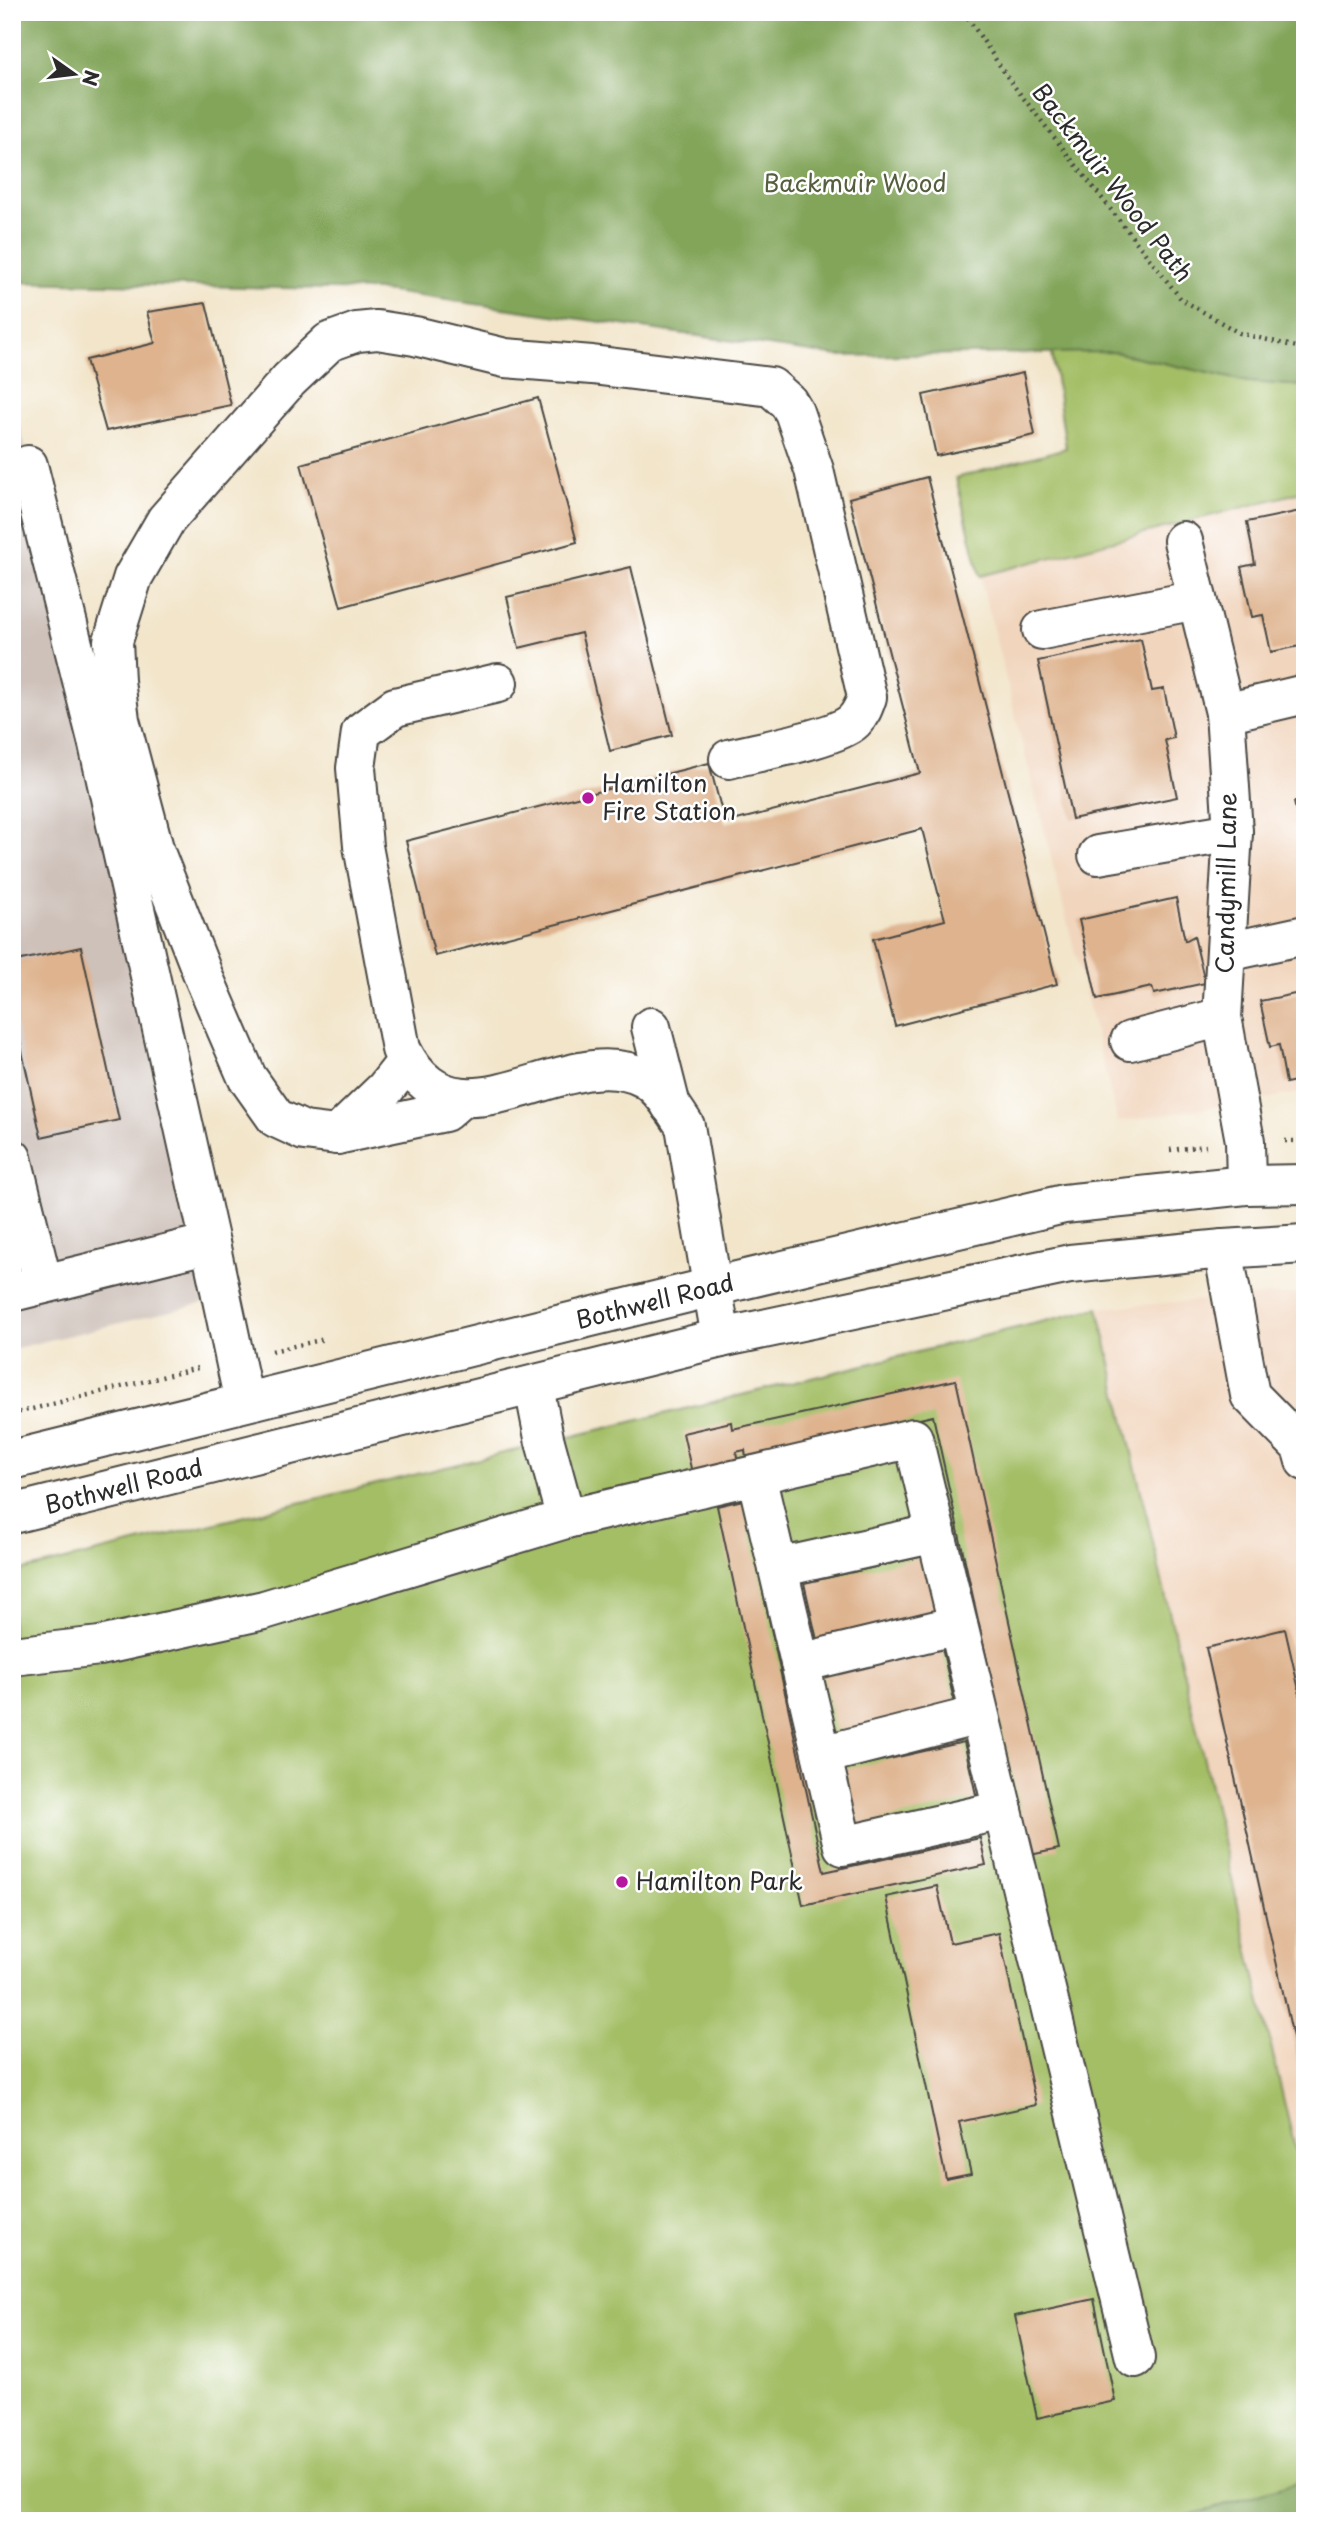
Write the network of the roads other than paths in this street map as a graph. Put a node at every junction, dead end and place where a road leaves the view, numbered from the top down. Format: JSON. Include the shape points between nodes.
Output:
{"nodes":[{"id":1,"x":28,"y":465,"type":"dead end"},
{"id":2,"x":1183,"y":541,"type":"dead end"},
{"id":3,"x":1197,"y":600,"type":"junction"},
{"id":4,"x":1042,"y":630,"type":"dead end"},
{"id":5,"x":498,"y":683,"type":"dead end"},
{"id":6,"x":1305,"y":694,"type":"edge"},
{"id":7,"x":1224,"y":713,"type":"junction"},
{"id":8,"x":729,"y":759,"type":"dead end"},
{"id":9,"x":1233,"y":832,"type":"junction"},
{"id":10,"x":1098,"y":855,"type":"dead end"},
{"id":11,"x":1305,"y":935,"type":"edge"},
{"id":12,"x":1227,"y":952,"type":"junction"},
{"id":13,"x":1222,"y":1017,"type":"junction"},
{"id":14,"x":651,"y":1027,"type":"dead end"},
{"id":15,"x":1129,"y":1041,"type":"dead end"},
{"id":16,"x":407,"y":1061,"type":"junction"},
{"id":17,"x":461,"y":1098,"type":"junction"},
{"id":18,"x":671,"y":1106,"type":"junction"},
{"id":19,"x":337,"y":1135,"type":"junction"},
{"id":20,"x":12,"y":1158,"type":"edge"},
{"id":21,"x":1305,"y":1184,"type":"edge"},
{"id":22,"x":1247,"y":1185,"type":"junction"},
{"id":23,"x":210,"y":1243,"type":"junction"},
{"id":24,"x":1305,"y":1244,"type":"edge"},
{"id":25,"x":1223,"y":1249,"type":"junction"},
{"id":26,"x":712,"y":1287,"type":"junction"},
{"id":27,"x":28,"y":1288,"type":"edge"},
{"id":28,"x":721,"y":1338,"type":"junction"},
{"id":29,"x":534,"y":1387,"type":"junction"},
{"id":30,"x":244,"y":1402,"type":"junction"},
{"id":31,"x":12,"y":1460,"type":"edge"},
{"id":32,"x":1305,"y":1461,"type":"edge"},
{"id":33,"x":756,"y":1475,"type":"junction"},
{"id":34,"x":12,"y":1514,"type":"edge"},
{"id":35,"x":566,"y":1519,"type":"junction"},
{"id":36,"x":936,"y":1533,"type":"junction"},
{"id":37,"x":778,"y":1568,"type":"junction"},
{"id":38,"x":958,"y":1625,"type":"junction"},
{"id":39,"x":12,"y":1657,"type":"edge"},
{"id":40,"x":800,"y":1663,"type":"junction"},
{"id":41,"x":979,"y":1715,"type":"junction"},
{"id":42,"x":822,"y":1755,"type":"junction"},
{"id":43,"x":1003,"y":1811,"type":"junction"},
{"id":44,"x":1135,"y":2358,"type":"dead end"}],
"edges":[{"from":1,"to":23,"type":"main road","via":[[97,744]]},
{"from":2,"to":3,"type":"main road","name":"Candymill Lane"},
{"from":3,"to":4,"type":"main road"},
{"from":3,"to":7,"type":"main road","name":"Candymill Lane"},
{"from":5,"to":16,"type":"main road","via":[[396,707],[361,732],[356,768],[363,846]]},
{"from":6,"to":7,"type":"main road"},
{"from":7,"to":9,"type":"main road","name":"Candymill Lane"},
{"from":8,"to":19,"type":"main road","via":[[829,734],[853,723],[867,697],[814,470],[794,412],[782,395],[771,387],[505,358],[377,330],[329,342],[289,380],[166,520],[132,577],[113,641],[115,681],[120,720],[155,852],[247,1077],[276,1118],[304,1130]]},
{"from":9,"to":10,"type":"main road"},
{"from":9,"to":12,"type":"main road","name":"Candymill Lane"},
{"from":11,"to":12,"type":"main road"},
{"from":12,"to":13,"type":"main road","name":"Candymill Lane"},
{"from":13,"to":15,"type":"main road"},
{"from":13,"to":22,"type":"main road","name":"Candymill Lane","via":[[1245,1141]]},
{"from":14,"to":18,"type":"main road"},
{"from":16,"to":17,"type":"main road","via":[[434,1088]]},
{"from":16,"to":19,"type":"main road"},
{"from":17,"to":18,"type":"main road","via":[[497,1095],[607,1069],[647,1079]]},
{"from":17,"to":19,"type":"main road","via":[[445,1112]]},
{"from":18,"to":26,"type":"main road","via":[[685,1126]]},
{"from":20,"to":27,"type":"main road"},
{"from":21,"to":22,"type":"main road","name":"Bothwell Road"},
{"from":22,"to":26,"type":"main road","name":"Bothwell Road","via":[[1065,1204]]},
{"from":23,"to":27,"type":"main road"},
{"from":23,"to":30,"type":"main road"},
{"from":24,"to":25,"type":"main road","name":"Bothwell Road"},
{"from":25,"to":28,"type":"main road","name":"Bothwell Road","via":[[1070,1264]]},
{"from":25,"to":32,"type":"main road","via":[[1250,1395],[1301,1447]]},
{"from":26,"to":28,"type":"main road"},
{"from":26,"to":30,"type":"main road","name":"Bothwell Road"},
{"from":28,"to":29,"type":"main road","name":"Bothwell Road"},
{"from":29,"to":34,"type":"main road","name":"Bothwell Road"},
{"from":29,"to":35,"type":"main road"},
{"from":30,"to":31,"type":"main road","name":"Bothwell Road"},
{"from":33,"to":35,"type":"main road"},
{"from":33,"to":36,"type":"main road","via":[[913,1438]]},
{"from":33,"to":37,"type":"main road"},
{"from":35,"to":39,"type":"main road","via":[[264,1610],[100,1646]]},
{"from":36,"to":37,"type":"main road"},
{"from":36,"to":38,"type":"main road"},
{"from":37,"to":40,"type":"main road"},
{"from":38,"to":40,"type":"main road"},
{"from":38,"to":41,"type":"main road"},
{"from":40,"to":42,"type":"main road"},
{"from":41,"to":42,"type":"main road"},
{"from":41,"to":43,"type":"main road"},
{"from":42,"to":43,"type":"main road","via":[[844,1846]]},
{"from":43,"to":44,"type":"main road"}]}
